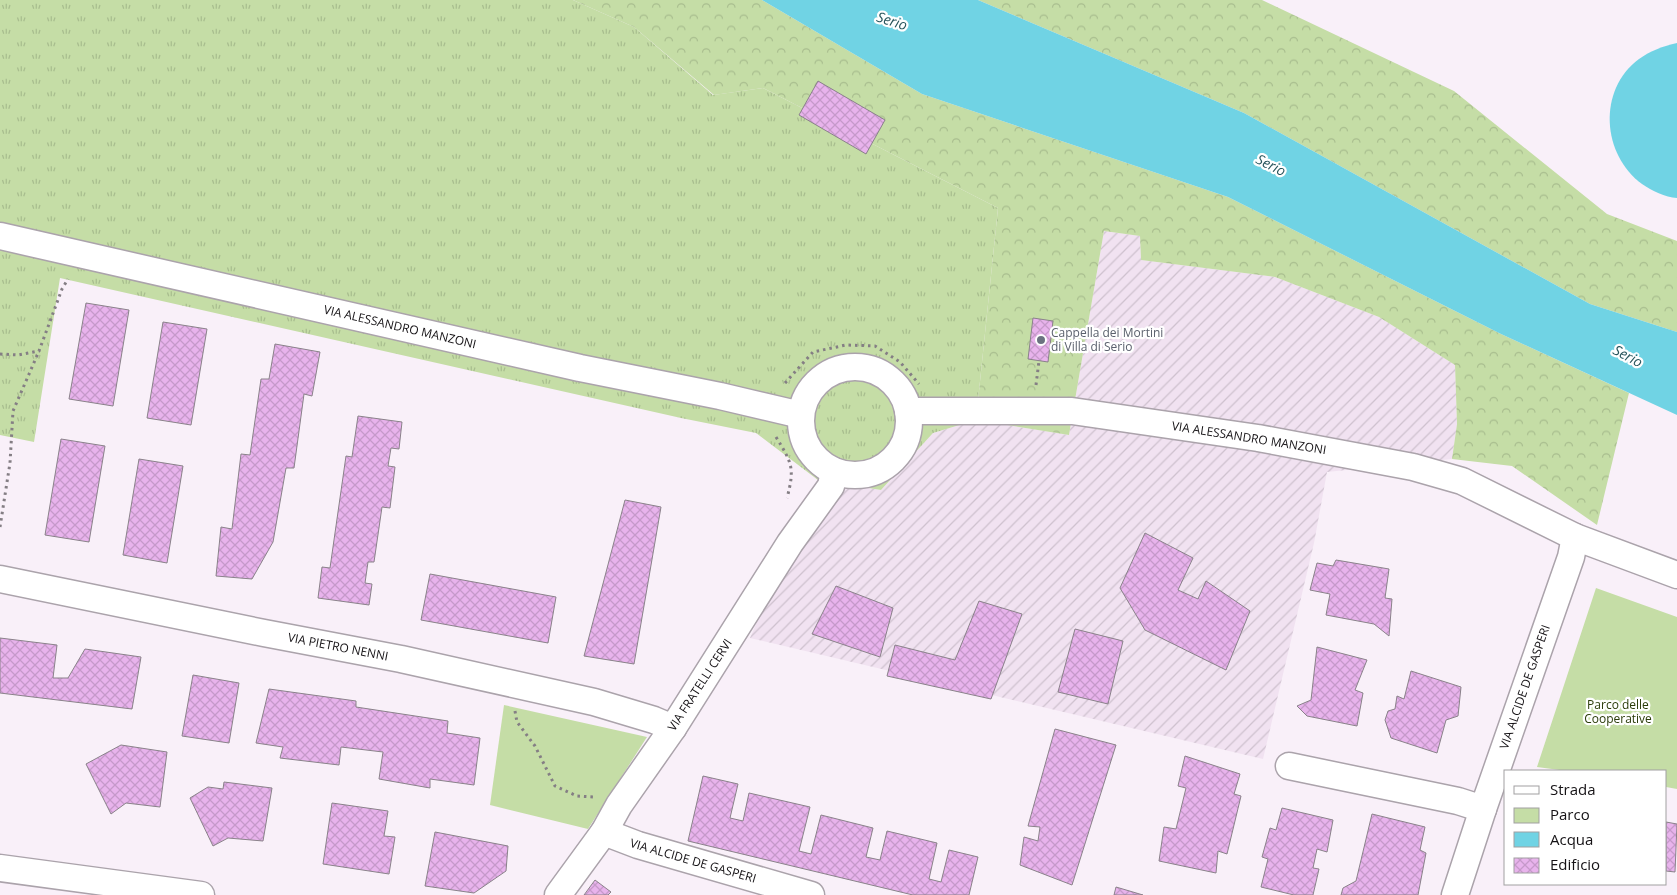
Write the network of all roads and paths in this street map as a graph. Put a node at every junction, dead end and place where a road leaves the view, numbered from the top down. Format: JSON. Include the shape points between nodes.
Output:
{"nodes":[{"id":1,"x":0,"y":236,"type":"edge"},
{"id":2,"x":69,"y":276,"type":"dead end"},
{"id":3,"x":39,"y":351,"type":"junction"},
{"id":4,"x":0,"y":354,"type":"edge"},
{"id":5,"x":1039,"y":361,"type":"dead end"},
{"id":6,"x":1035,"y":391,"type":"dead end"},
{"id":7,"x":908,"y":411,"type":"junction"},
{"id":8,"x":801,"y":415,"type":"junction"},
{"id":9,"x":774,"y":434,"type":"dead end"},
{"id":10,"x":834,"y":471,"type":"junction"},
{"id":11,"x":787,"y":501,"type":"dead end"},
{"id":12,"x":0,"y":527,"type":"edge"},
{"id":13,"x":1576,"y":537,"type":"junction"},
{"id":14,"x":1677,"y":575,"type":"edge"},
{"id":15,"x":0,"y":579,"type":"edge"},
{"id":16,"x":516,"y":685,"type":"junction"},
{"id":17,"x":672,"y":728,"type":"junction"},
{"id":18,"x":1289,"y":766,"type":"dead end"},
{"id":19,"x":620,"y":805,"type":"junction"},
{"id":20,"x":1483,"y":809,"type":"junction"},
{"id":21,"x":604,"y":832,"type":"junction"},
{"id":22,"x":0,"y":868,"type":"edge"},
{"id":23,"x":201,"y":895,"type":"edge"},
{"id":24,"x":558,"y":895,"type":"edge"},
{"id":25,"x":811,"y":895,"type":"edge"},
{"id":26,"x":1454,"y":895,"type":"edge"}],
"edges":[{"from":1,"to":8,"type":"street","name":"VIA ALESSANDRO MANZONI"},
{"from":2,"to":3,"type":"path"},
{"from":3,"to":4,"type":"path"},
{"from":3,"to":12,"type":"path","via":[[13,410],[10,463]]},
{"from":5,"to":6,"type":"path"},
{"from":7,"to":8,"type":"street","via":[[892,382],[878,372],[862,367],[829,373],[806,398]]},
{"from":7,"to":10,"type":"street","via":[[906,440],[889,463],[862,474]]},
{"from":7,"to":13,"type":"street","name":"VIA ALESSANDRO MANZONI","via":[[1072,410],[1258,438],[1404,465],[1462,481]]},
{"from":8,"to":10,"type":"street","via":[[804,438],[816,458]]},
{"from":9,"to":11,"type":"path","via":[[788,456],[793,477]]},
{"from":10,"to":17,"type":"street","name":"VIA FRATELLI CERVI","via":[[831,486],[790,543]]},
{"from":13,"to":14,"type":"street","name":"VIA ALESSANDRO MANZONI"},
{"from":13,"to":20,"type":"street","name":"VIA ALCIDE DE GASPERI"},
{"from":15,"to":16,"type":"street","name":"VIA PIETRO NENNI"},
{"from":16,"to":17,"type":"street","name":"VIA PIETRO NENNI","via":[[594,702]]},
{"from":16,"to":19,"type":"path","via":[[517,722],[536,746],[555,786],[578,796],[607,798]]},
{"from":17,"to":19,"type":"street","name":"VIA FRATELLI CERVI"},
{"from":18,"to":20,"type":"street"},
{"from":19,"to":21,"type":"street","name":"VIA FRATELLI CERVI"},
{"from":20,"to":26,"type":"street","name":"VIA ALCIDE DE GASPERI"},
{"from":21,"to":24,"type":"street","name":"VIA FRATELLI CERVI"},
{"from":21,"to":25,"type":"street","name":"VIA ALCIDE DE GASPERI","via":[[638,845]]},
{"from":22,"to":23,"type":"street"}]}
